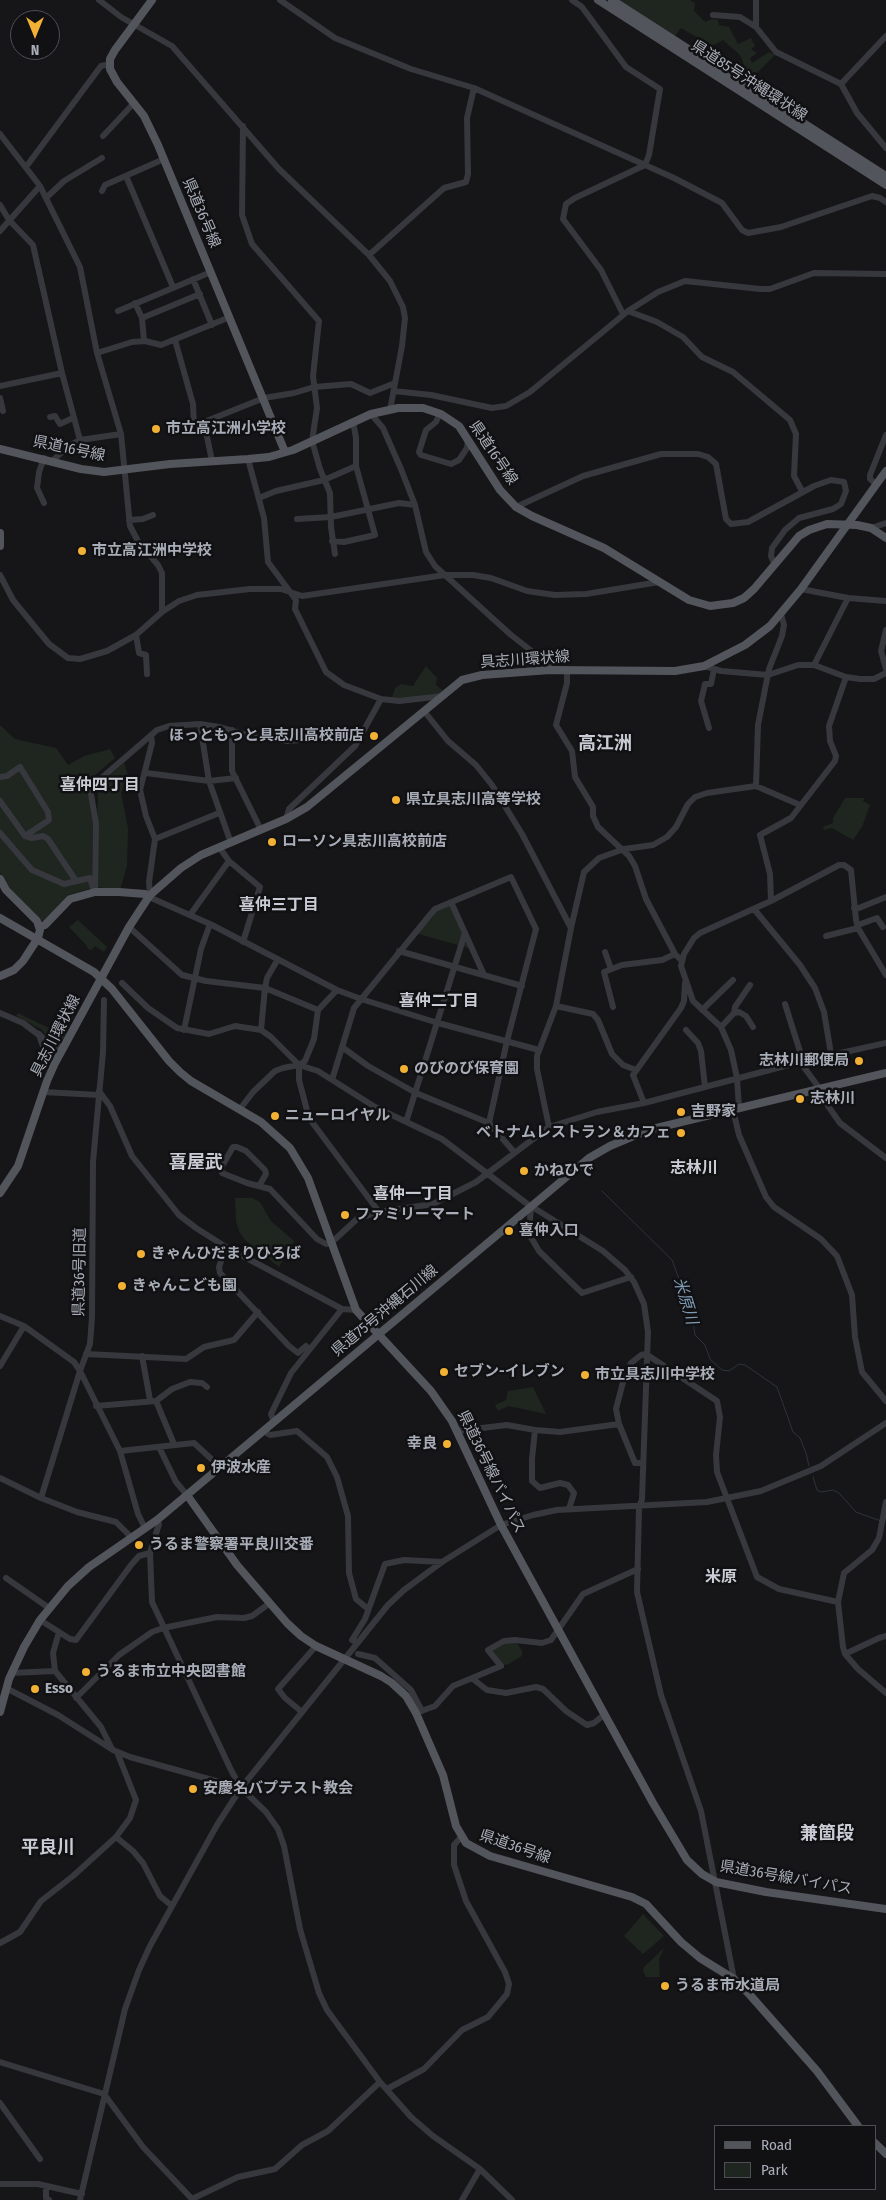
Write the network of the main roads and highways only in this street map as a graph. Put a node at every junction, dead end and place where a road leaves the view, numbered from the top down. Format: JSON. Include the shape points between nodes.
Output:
{"nodes":[{"id":1,"x":152,"y":0,"type":"edge"},
{"id":2,"x":598,"y":0,"type":"edge"},
{"id":3,"x":612,"y":0,"type":"edge"},
{"id":4,"x":886,"y":176,"type":"edge"},
{"id":5,"x":886,"y":185,"type":"edge"},
{"id":6,"x":0,"y":448,"type":"edge"},
{"id":7,"x":285,"y":452,"type":"junction"},
{"id":8,"x":886,"y":471,"type":"edge"},
{"id":9,"x":848,"y":524,"type":"junction"},
{"id":10,"x":0,"y":532,"type":"edge"},
{"id":11,"x":886,"y":538,"type":"edge"},
{"id":12,"x":0,"y":546,"type":"edge"},
{"id":13,"x":0,"y":879,"type":"edge"},
{"id":14,"x":150,"y":896,"type":"junction"},
{"id":15,"x":0,"y":918,"type":"edge"},
{"id":16,"x":39,"y":927,"type":"junction"},
{"id":17,"x":38,"y":938,"type":"junction"},
{"id":18,"x":0,"y":976,"type":"edge"},
{"id":19,"x":101,"y":978,"type":"junction"},
{"id":20,"x":886,"y":1073,"type":"edge"},
{"id":21,"x":0,"y":1193,"type":"edge"},
{"id":22,"x":378,"y":1335,"type":"junction"},
{"id":23,"x":186,"y":1495,"type":"junction"},
{"id":24,"x":3,"y":1687,"type":"edge"},
{"id":25,"x":0,"y":1712,"type":"edge"},
{"id":26,"x":886,"y":1909,"type":"edge"},
{"id":27,"x":857,"y":2125,"type":"edge"},
{"id":28,"x":876,"y":2144,"type":"edge"},
{"id":29,"x":886,"y":2154,"type":"edge"}],
"edges":[{"from":1,"to":7,"type":"main road","name":"県道36号線","via":[[114,50],[110,64],[114,78],[144,116],[164,159]]},
{"from":2,"to":5,"type":"main road","name":"県道85号沖縄環状線"},
{"from":3,"to":4,"type":"main road","name":"県道85号沖縄環状線"},
{"from":6,"to":7,"type":"main road","name":"県道16号線","via":[[93,471],[248,460]]},
{"from":7,"to":9,"type":"main road","name":"県道16号線","via":[[371,414],[415,408],[440,413],[459,426],[500,490],[516,507],[604,548],[700,605],[720,606],[744,598],[803,533],[823,525]]},
{"from":8,"to":9,"type":"main road","name":"具志川環状線"},
{"from":9,"to":11,"type":"main road","name":"県道16号線","via":[[871,528]]},
{"from":9,"to":14,"type":"main road","name":"具志川環状線","via":[[770,626],[745,645],[704,666],[676,671],[551,670],[482,675],[462,680],[307,807],[192,860]]},
{"from":10,"to":12,"type":"main road"},
{"from":13,"to":16,"type":"main road"},
{"from":14,"to":16,"type":"main road","via":[[94,892],[70,899],[45,925]]},
{"from":14,"to":19,"type":"main road","name":"具志川環状線"},
{"from":15,"to":17,"type":"main road"},
{"from":16,"to":17,"type":"main road"},
{"from":17,"to":18,"type":"main road","via":[[14,970]]},
{"from":17,"to":19,"type":"main road"},
{"from":19,"to":21,"type":"main road","name":"具志川環状線","via":[[55,1063],[18,1166]]},
{"from":19,"to":22,"type":"main road","name":"県道36号線バイパス","via":[[180,1072],[276,1133],[301,1164],[356,1310]]},
{"from":20,"to":22,"type":"main road","name":"県道75号沖縄石川線","via":[[648,1130],[610,1146],[589,1158]]},
{"from":22,"to":23,"type":"main road","name":"県道75号沖縄石川線"},
{"from":22,"to":26,"type":"main road","name":"県道36号線バイパス","via":[[445,1410],[501,1525],[687,1860],[716,1882]]},
{"from":23,"to":24,"type":"main road","name":"県道75号沖縄石川線","via":[[68,1586],[40,1620]]},
{"from":23,"to":27,"type":"main road","name":"県道36号線","via":[[237,1566],[294,1630],[316,1646],[392,1683],[419,1712],[443,1775],[456,1826],[470,1847],[646,1904],[681,1942],[734,1979],[759,2004],[817,2071]]},
{"from":24,"to":25,"type":"main road","name":"県道75号沖縄石川線"},
{"from":28,"to":29,"type":"main road"}]}
